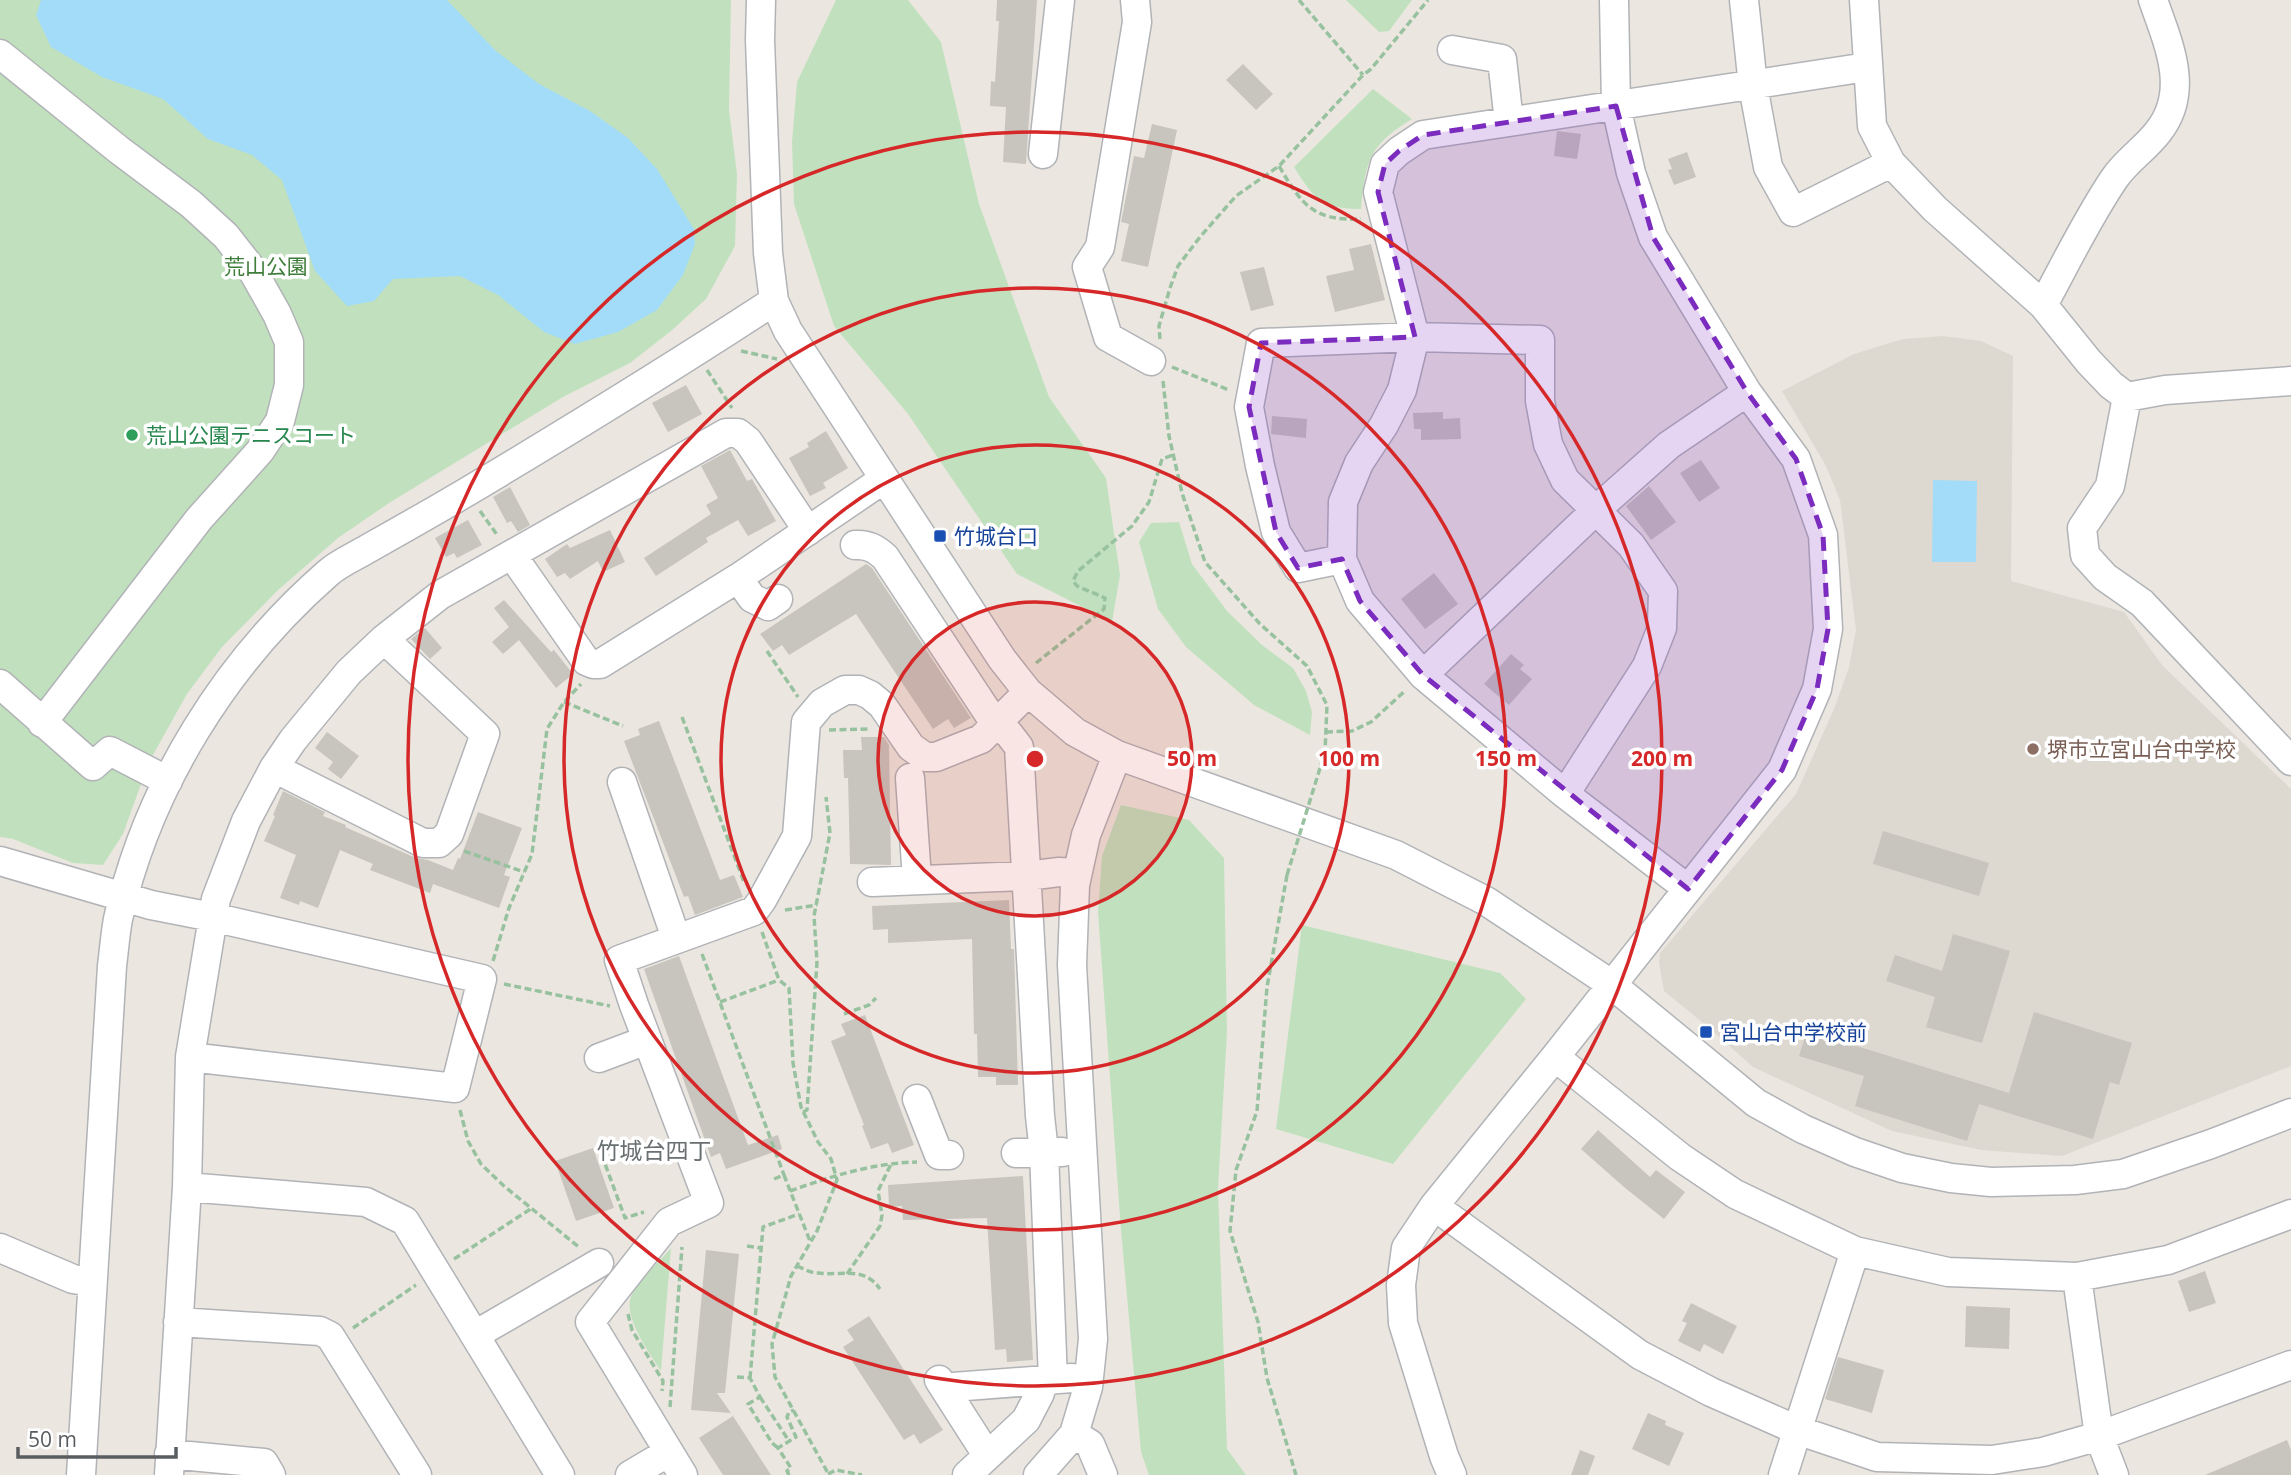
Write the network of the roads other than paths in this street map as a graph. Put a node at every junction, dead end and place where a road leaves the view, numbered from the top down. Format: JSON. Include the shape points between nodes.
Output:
{"nodes":[{"id":1,"x":761,"y":0,"type":"edge"},
{"id":2,"x":1060,"y":0,"type":"edge"},
{"id":3,"x":1135,"y":0,"type":"edge"},
{"id":4,"x":1614,"y":0,"type":"edge"},
{"id":5,"x":1744,"y":0,"type":"edge"},
{"id":6,"x":1864,"y":0,"type":"edge"},
{"id":7,"x":2153,"y":0,"type":"edge"},
{"id":8,"x":1452,"y":50,"type":"dead end"},
{"id":9,"x":0,"y":54,"type":"edge"},
{"id":10,"x":1867,"y":67,"type":"junction"},
{"id":11,"x":1753,"y":86,"type":"junction"},
{"id":12,"x":1616,"y":106,"type":"junction"},
{"id":13,"x":1509,"y":122,"type":"junction"},
{"id":14,"x":1043,"y":154,"type":"dead end"},
{"id":15,"x":1891,"y":163,"type":"junction"},
{"id":16,"x":774,"y":300,"type":"junction"},
{"id":17,"x":2043,"y":305,"type":"junction"},
{"id":18,"x":1415,"y":337,"type":"junction"},
{"id":19,"x":1151,"y":361,"type":"road end"},
{"id":20,"x":2291,"y":381,"type":"edge"},
{"id":21,"x":1747,"y":392,"type":"junction"},
{"id":22,"x":2127,"y":397,"type":"junction"},
{"id":23,"x":884,"y":479,"type":"junction"},
{"id":24,"x":1597,"y":509,"type":"junction"},
{"id":25,"x":808,"y":531,"type":"junction"},
{"id":26,"x":855,"y":545,"type":"dead end"},
{"id":27,"x":512,"y":555,"type":"junction"},
{"id":28,"x":1342,"y":559,"type":"junction"},
{"id":29,"x":738,"y":578,"type":"junction"},
{"id":30,"x":778,"y":599,"type":"dead end"},
{"id":31,"x":384,"y":639,"type":"junction"},
{"id":32,"x":1423,"y":675,"type":"junction"},
{"id":33,"x":1030,"y":679,"type":"junction"},
{"id":34,"x":0,"y":684,"type":"edge"},
{"id":35,"x":42,"y":723,"type":"junction"},
{"id":36,"x":996,"y":725,"type":"junction"},
{"id":37,"x":1117,"y":755,"type":"junction"},
{"id":38,"x":2291,"y":761,"type":"edge"},
{"id":39,"x":274,"y":768,"type":"junction"},
{"id":40,"x":910,"y":778,"type":"dead end"},
{"id":41,"x":167,"y":781,"type":"junction"},
{"id":42,"x":622,"y":782,"type":"dead end"},
{"id":43,"x":1565,"y":794,"type":"junction"},
{"id":44,"x":0,"y":862,"type":"edge"},
{"id":45,"x":1076,"y":873,"type":"junction"},
{"id":46,"x":1027,"y":876,"type":"junction"},
{"id":47,"x":917,"y":879,"type":"junction"},
{"id":48,"x":872,"y":883,"type":"dead end"},
{"id":49,"x":1688,"y":889,"type":"junction"},
{"id":50,"x":124,"y":897,"type":"junction"},
{"id":51,"x":212,"y":917,"type":"junction"},
{"id":52,"x":685,"y":935,"type":"junction"},
{"id":53,"x":1611,"y":984,"type":"junction"},
{"id":54,"x":647,"y":1040,"type":"junction"},
{"id":55,"x":190,"y":1057,"type":"junction"},
{"id":56,"x":1555,"y":1057,"type":"junction"},
{"id":57,"x":599,"y":1058,"type":"dead end"},
{"id":58,"x":925,"y":1107,"type":"dead end"},
{"id":59,"x":2291,"y":1112,"type":"edge"},
{"id":60,"x":1082,"y":1151,"type":"junction"},
{"id":61,"x":1044,"y":1152,"type":"junction"},
{"id":62,"x":1016,"y":1153,"type":"dead end"},
{"id":63,"x":944,"y":1155,"type":"road end"},
{"id":64,"x":187,"y":1187,"type":"junction"},
{"id":65,"x":1434,"y":1206,"type":"junction"},
{"id":66,"x":2291,"y":1214,"type":"edge"},
{"id":67,"x":0,"y":1248,"type":"edge"},
{"id":68,"x":1855,"y":1251,"type":"junction"},
{"id":69,"x":599,"y":1263,"type":"road end"},
{"id":70,"x":2077,"y":1277,"type":"junction"},
{"id":71,"x":92,"y":1282,"type":"junction"},
{"id":72,"x":178,"y":1322,"type":"junction"},
{"id":73,"x":475,"y":1335,"type":"junction"},
{"id":74,"x":2291,"y":1365,"type":"edge"},
{"id":75,"x":1089,"y":1378,"type":"junction"},
{"id":76,"x":1046,"y":1380,"type":"junction"},
{"id":77,"x":1797,"y":1430,"type":"junction"},
{"id":78,"x":1074,"y":1434,"type":"junction"},
{"id":79,"x":2099,"y":1436,"type":"junction"},
{"id":80,"x":987,"y":1455,"type":"junction"},
{"id":81,"x":676,"y":1464,"type":"edge"},
{"id":82,"x":169,"y":1465,"type":"edge"},
{"id":83,"x":81,"y":1475,"type":"edge"},
{"id":84,"x":271,"y":1475,"type":"edge"},
{"id":85,"x":416,"y":1475,"type":"edge"},
{"id":86,"x":560,"y":1475,"type":"edge"},
{"id":87,"x":630,"y":1475,"type":"edge"},
{"id":88,"x":967,"y":1475,"type":"edge"},
{"id":89,"x":1038,"y":1475,"type":"edge"},
{"id":90,"x":1103,"y":1475,"type":"edge"},
{"id":91,"x":1452,"y":1475,"type":"edge"},
{"id":92,"x":1783,"y":1475,"type":"edge"},
{"id":93,"x":2114,"y":1475,"type":"edge"}],
"edges":[{"from":1,"to":16,"type":"street","via":[[768,253]]},
{"from":2,"to":14,"type":"street"},
{"from":3,"to":19,"type":"street","via":[[1137,22],[1100,247],[1087,267],[1108,337]]},
{"from":4,"to":12,"type":"street"},
{"from":5,"to":11,"type":"street"},
{"from":6,"to":10,"type":"street"},
{"from":7,"to":17,"type":"street","via":[[2171,53],[2176,82],[2172,108],[2159,131],[2116,176]]},
{"from":8,"to":13,"type":"street","via":[[1502,59]]},
{"from":9,"to":35,"type":"street","via":[[226,236],[251,268],[289,342],[289,385],[279,421],[260,451],[200,519]]},
{"from":10,"to":11,"type":"street"},
{"from":10,"to":15,"type":"street","via":[[1872,126]]},
{"from":11,"to":12,"type":"street"},
{"from":11,"to":15,"type":"street","via":[[1768,167],[1793,212]]},
{"from":12,"to":13,"type":"street"},
{"from":12,"to":21,"type":"street","via":[[1653,237]]},
{"from":13,"to":18,"type":"street","via":[[1423,135],[1385,164],[1378,192]]},
{"from":15,"to":17,"type":"street","via":[[1935,209]]},
{"from":16,"to":23,"type":"street","via":[[788,331]]},
{"from":16,"to":41,"type":"street","via":[[330,571],[258,643],[198,726]]},
{"from":17,"to":22,"type":"street","via":[[2089,362]]},
{"from":18,"to":24,"type":"street","via":[[1540,340],[1540,401],[1548,444],[1565,480]]},
{"from":18,"to":28,"type":"street","via":[[1402,390],[1359,463],[1343,502]]},
{"from":18,"to":28,"type":"street","via":[[1261,343],[1249,407],[1276,532],[1298,568]]},
{"from":20,"to":22,"type":"street"},
{"from":21,"to":24,"type":"street","via":[[1670,445]]},
{"from":21,"to":49,"type":"street","via":[[1796,459],[1822,535],[1828,629],[1817,689],[1782,770]]},
{"from":22,"to":38,"type":"street","via":[[2110,486],[2082,528],[2085,555],[2105,577],[2142,604]]},
{"from":23,"to":25,"type":"street"},
{"from":23,"to":33,"type":"street","via":[[1002,659]]},
{"from":24,"to":32,"type":"street"},
{"from":24,"to":43,"type":"street","via":[[1631,545],[1663,591],[1662,628],[1647,666]]},
{"from":25,"to":27,"type":"street","via":[[748,441],[738,433],[726,433]]},
{"from":25,"to":29,"type":"street"},
{"from":26,"to":36,"type":"street","via":[[864,544],[885,557]]},
{"from":27,"to":29,"type":"street","via":[[586,661],[593,664]]},
{"from":27,"to":31,"type":"street","via":[[440,595]]},
{"from":28,"to":32,"type":"street","via":[[1360,600]]},
{"from":29,"to":30,"type":"street","via":[[752,598],[768,606]]},
{"from":31,"to":39,"type":"street","via":[[349,672]]},
{"from":31,"to":39,"type":"street","via":[[485,734],[449,834],[439,843],[423,843]]},
{"from":32,"to":43,"type":"street"},
{"from":33,"to":36,"type":"street"},
{"from":33,"to":37,"type":"street","via":[[1075,732]]},
{"from":34,"to":35,"type":"street"},
{"from":35,"to":41,"type":"street","via":[[93,766],[110,751]]},
{"from":36,"to":46,"type":"street","via":[[1019,747]]},
{"from":36,"to":52,"type":"street","via":[[981,739],[925,757],[911,747],[870,695],[845,691],[822,703],[806,722],[797,836],[762,900],[767,911]]},
{"from":37,"to":45,"type":"street"},
{"from":37,"to":53,"type":"street","via":[[1396,855],[1486,901]]},
{"from":39,"to":51,"type":"street","via":[[246,821]]},
{"from":40,"to":47,"type":"street"},
{"from":41,"to":50,"type":"street"},
{"from":42,"to":52,"type":"street"},
{"from":43,"to":49,"type":"street"},
{"from":44,"to":50,"type":"street"},
{"from":45,"to":46,"type":"street"},
{"from":45,"to":60,"type":"street","via":[[1072,965]]},
{"from":46,"to":47,"type":"street"},
{"from":46,"to":61,"type":"street","via":[[1026,1108]]},
{"from":47,"to":48,"type":"street"},
{"from":49,"to":53,"type":"street"},
{"from":50,"to":51,"type":"street"},
{"from":50,"to":71,"type":"street","via":[[112,966]]},
{"from":51,"to":55,"type":"street"},
{"from":51,"to":55,"type":"street","via":[[485,980],[455,1088]]},
{"from":52,"to":54,"type":"street","via":[[619,960]]},
{"from":53,"to":56,"type":"street"},
{"from":53,"to":59,"type":"street","via":[[1756,1103],[1855,1152],[1951,1178],[2035,1182],[2123,1174]]},
{"from":54,"to":57,"type":"street"},
{"from":54,"to":81,"type":"street","via":[[709,1203],[669,1222],[590,1322]]},
{"from":55,"to":64,"type":"street"},
{"from":56,"to":65,"type":"street"},
{"from":56,"to":68,"type":"street","via":[[1680,1157],[1735,1194]]},
{"from":58,"to":63,"type":"street"},
{"from":60,"to":61,"type":"street"},
{"from":60,"to":75,"type":"street","via":[[1093,1339]]},
{"from":61,"to":62,"type":"street"},
{"from":61,"to":76,"type":"street"},
{"from":64,"to":72,"type":"street"},
{"from":64,"to":73,"type":"street","via":[[366,1202],[405,1221]]},
{"from":65,"to":77,"type":"street","via":[[1640,1355]]},
{"from":65,"to":91,"type":"street","via":[[1406,1248],[1402,1310]]},
{"from":66,"to":70,"type":"street","via":[[2168,1260]]},
{"from":67,"to":71,"type":"street","via":[[73,1279]]},
{"from":68,"to":70,"type":"street","via":[[1948,1272]]},
{"from":68,"to":77,"type":"street"},
{"from":69,"to":73,"type":"street"},
{"from":70,"to":79,"type":"street"},
{"from":71,"to":83,"type":"street"},
{"from":72,"to":82,"type":"street"},
{"from":72,"to":85,"type":"street","via":[[320,1331],[330,1336]]},
{"from":73,"to":86,"type":"street"},
{"from":74,"to":79,"type":"street"},
{"from":75,"to":76,"type":"street"},
{"from":75,"to":78,"type":"street"},
{"from":76,"to":80,"type":"street","via":[[1026,1420]]},
{"from":76,"to":80,"type":"street","via":[[942,1386]]},
{"from":77,"to":79,"type":"street","via":[[1877,1457],[1927,1460],[1992,1460]]},
{"from":77,"to":92,"type":"street"},
{"from":78,"to":89,"type":"street"},
{"from":78,"to":90,"type":"street","via":[[1090,1444]]},
{"from":79,"to":93,"type":"street"},
{"from":80,"to":88,"type":"street"},
{"from":81,"to":87,"type":"street"},
{"from":82,"to":84,"type":"street","via":[[264,1463]]}]}
